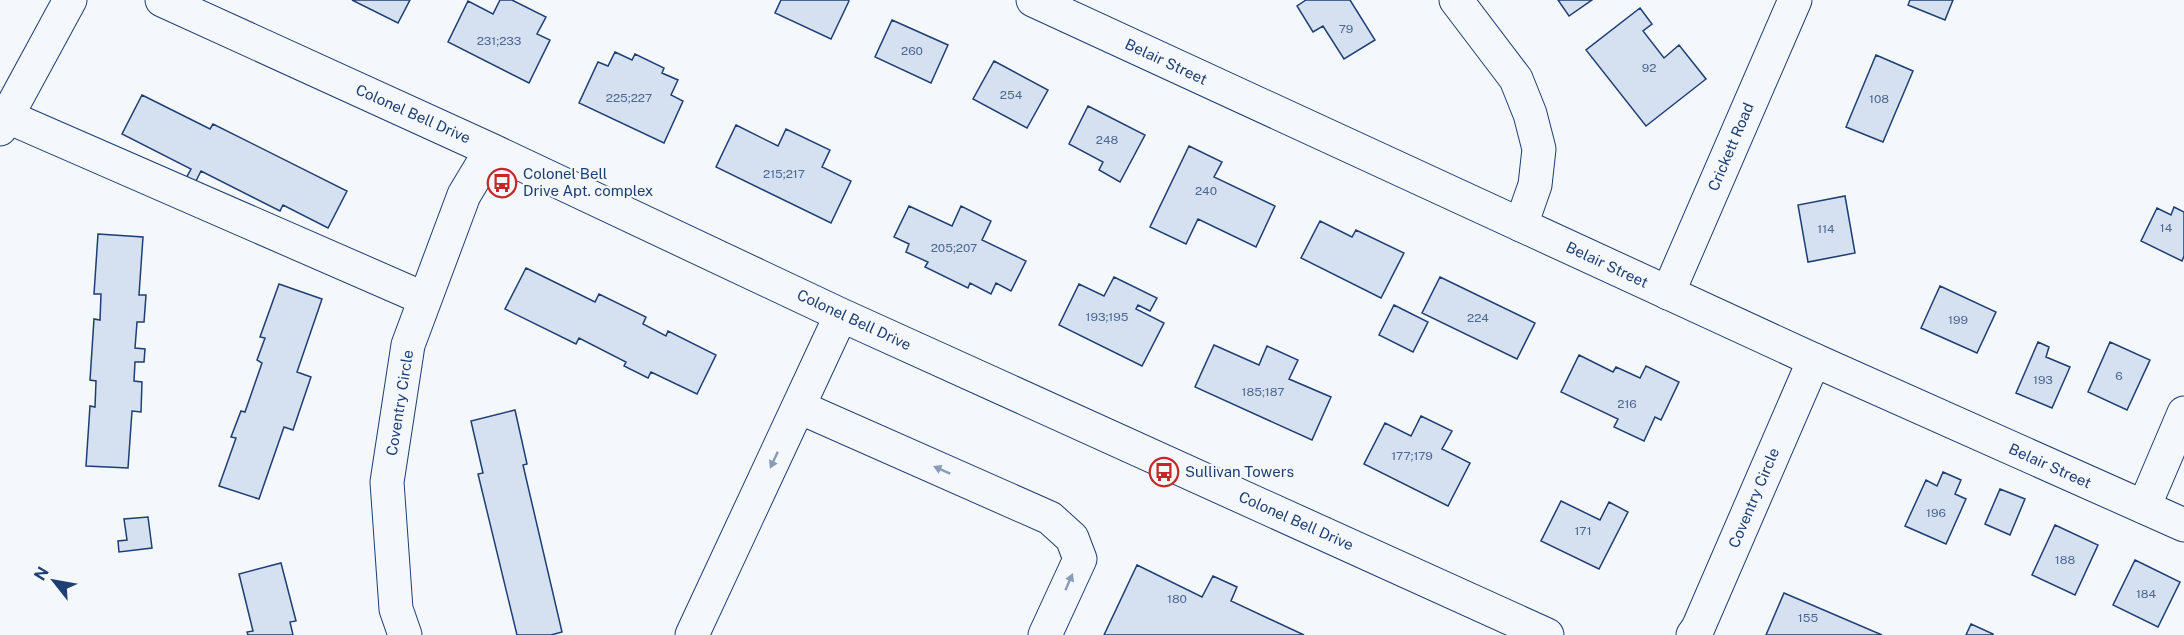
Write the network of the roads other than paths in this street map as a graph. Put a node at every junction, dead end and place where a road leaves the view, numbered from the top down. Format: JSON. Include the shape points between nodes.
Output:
{"nodes":[{"id":1,"x":70,"y":0,"type":"edge"},
{"id":2,"x":162,"y":0,"type":"edge"},
{"id":3,"x":1033,"y":0,"type":"edge"},
{"id":4,"x":1456,"y":0,"type":"edge"},
{"id":5,"x":1795,"y":0,"type":"edge"},
{"id":6,"x":3,"y":123,"type":"edge"},
{"id":7,"x":491,"y":150,"type":"junction"},
{"id":8,"x":1521,"y":225,"type":"junction"},
{"id":9,"x":1668,"y":294,"type":"junction"},
{"id":10,"x":425,"y":299,"type":"junction"},
{"id":11,"x":842,"y":315,"type":"junction"},
{"id":12,"x":1814,"y":360,"type":"junction"},
{"id":13,"x":799,"y":407,"type":"junction"},
{"id":14,"x":2184,"y":412,"type":"edge"},
{"id":15,"x":2144,"y":507,"type":"junction"},
{"id":16,"x":2184,"y":525,"type":"edge"},
{"id":17,"x":405,"y":635,"type":"edge"},
{"id":18,"x":692,"y":635,"type":"edge"},
{"id":19,"x":1046,"y":635,"type":"edge"},
{"id":20,"x":1547,"y":635,"type":"edge"},
{"id":21,"x":1693,"y":635,"type":"edge"}],
"edges":[{"from":1,"to":6,"type":"street"},
{"from":2,"to":7,"type":"street","name":"Colonel Bell Drive"},
{"from":3,"to":8,"type":"street","name":"Belair Street"},
{"from":4,"to":8,"type":"street","via":[[1516,79],[1530,114],[1539,149],[1535,184]]},
{"from":5,"to":9,"type":"street","name":"Crickett Road"},
{"from":6,"to":10,"type":"street"},
{"from":7,"to":10,"type":"street","name":"Coventry Circle","via":[[464,195]]},
{"from":7,"to":11,"type":"street","name":"Colonel Bell Drive"},
{"from":8,"to":9,"type":"street","name":"Belair Street"},
{"from":9,"to":12,"type":"street","name":"Belair Street"},
{"from":10,"to":17,"type":"street","name":"Coventry Circle","via":[[408,345],[387,482],[396,609]]},
{"from":11,"to":13,"type":"street"},
{"from":11,"to":20,"type":"street","name":"Colonel Bell Drive"},
{"from":12,"to":15,"type":"street","name":"Belair Street"},
{"from":12,"to":21,"type":"street","name":"Coventry Circle"},
{"from":13,"to":18,"type":"street","one_way":true},
{"from":19,"to":13,"type":"street","one_way":true,"via":[[1080,558],[1072,538],[1057,524]]},
{"from":14,"to":15,"type":"street"},
{"from":15,"to":16,"type":"street","name":"Belair Street"}]}
